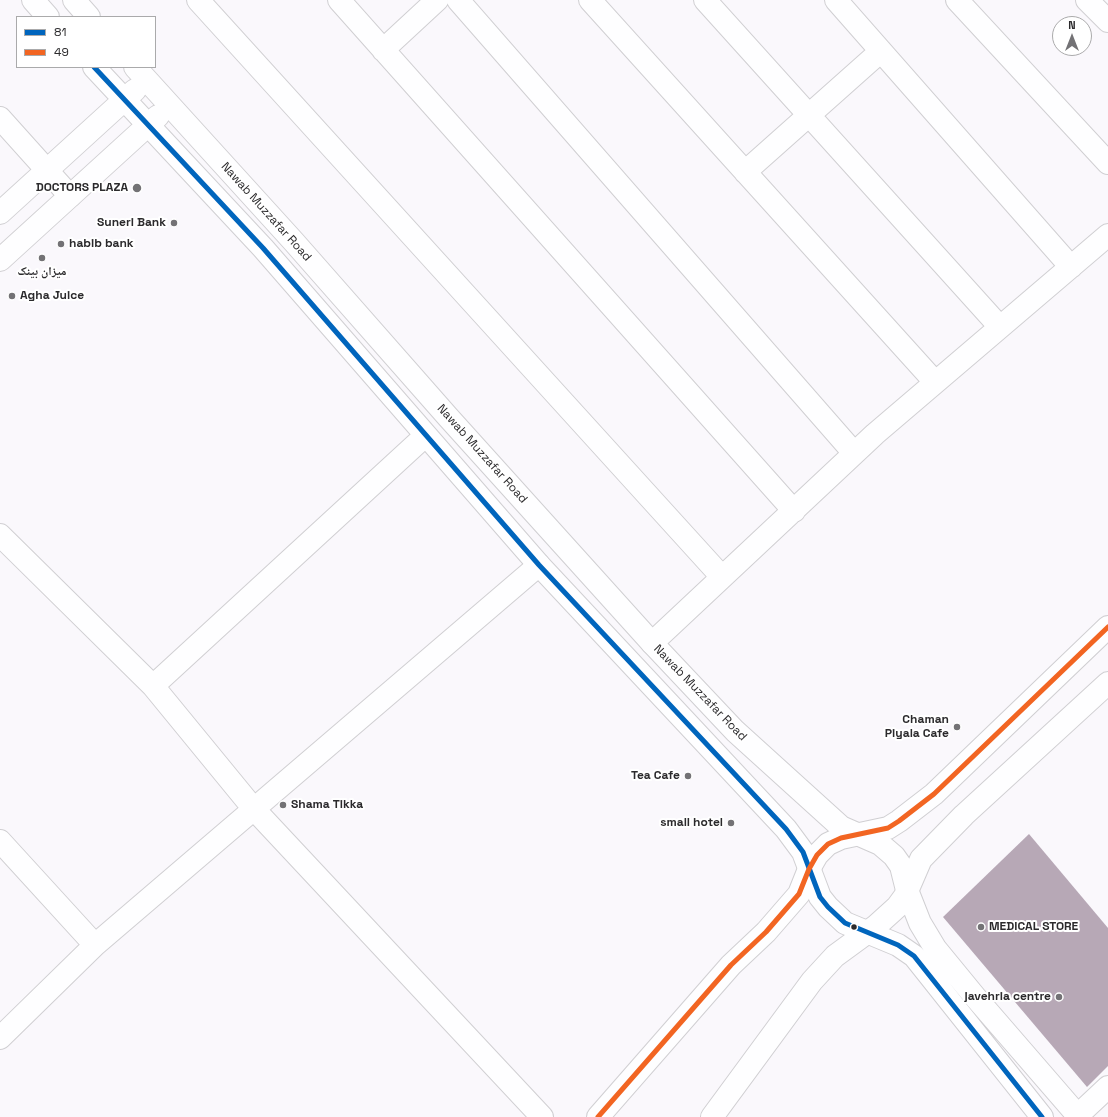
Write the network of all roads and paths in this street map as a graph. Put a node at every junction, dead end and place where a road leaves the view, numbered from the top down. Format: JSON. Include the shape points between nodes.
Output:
{"nodes":[{"id":1,"x":33,"y":0,"type":"edge"},
{"id":2,"x":74,"y":0,"type":"edge"},
{"id":3,"x":198,"y":0,"type":"edge"},
{"id":4,"x":339,"y":0,"type":"edge"},
{"id":5,"x":437,"y":0,"type":"edge"},
{"id":6,"x":458,"y":0,"type":"edge"},
{"id":7,"x":590,"y":0,"type":"edge"},
{"id":8,"x":704,"y":0,"type":"edge"},
{"id":9,"x":957,"y":0,"type":"edge"},
{"id":10,"x":1087,"y":0,"type":"edge"},
{"id":11,"x":839,"y":1,"type":"edge"},
{"id":12,"x":47,"y":16,"type":"edge"},
{"id":13,"x":88,"y":16,"type":"edge"},
{"id":14,"x":1108,"y":21,"type":"edge"},
{"id":15,"x":383,"y":50,"type":"junction"},
{"id":16,"x":881,"y":51,"type":"junction"},
{"id":17,"x":95,"y":68,"type":"edge"},
{"id":18,"x":141,"y":73,"type":"edge"},
{"id":19,"x":124,"y":100,"type":"junction"},
{"id":20,"x":170,"y":106,"type":"junction"},
{"id":21,"x":809,"y":115,"type":"junction"},
{"id":22,"x":0,"y":118,"type":"edge"},
{"id":23,"x":148,"y":125,"type":"junction"},
{"id":24,"x":1108,"y":163,"type":"edge"},
{"id":25,"x":47,"y":170,"type":"junction"},
{"id":26,"x":745,"y":172,"type":"junction"},
{"id":27,"x":70,"y":196,"type":"junction"},
{"id":28,"x":0,"y":213,"type":"edge"},
{"id":29,"x":1108,"y":235,"type":"edge"},
{"id":30,"x":0,"y":260,"type":"edge"},
{"id":31,"x":1070,"y":267,"type":"junction"},
{"id":32,"x":1000,"y":327,"type":"junction"},
{"id":33,"x":935,"y":382,"type":"junction"},
{"id":34,"x":426,"y":436,"type":"junction"},
{"id":35,"x":854,"y":453,"type":"junction"},
{"id":36,"x":794,"y":511,"type":"junction"},
{"id":37,"x":0,"y":535,"type":"edge"},
{"id":38,"x":539,"y":564,"type":"junction"},
{"id":39,"x":722,"y":578,"type":"junction"},
{"id":40,"x":1108,"y":627,"type":"edge"},
{"id":41,"x":652,"y":644,"type":"junction"},
{"id":42,"x":1108,"y":683,"type":"edge"},
{"id":43,"x":153,"y":686,"type":"junction"},
{"id":44,"x":253,"y":808,"type":"junction"},
{"id":45,"x":850,"y":831,"type":"junction"},
{"id":46,"x":0,"y":841,"type":"edge"},
{"id":47,"x":806,"y":861,"type":"junction"},
{"id":48,"x":907,"y":890,"type":"junction"},
{"id":49,"x":866,"y":932,"type":"junction"},
{"id":50,"x":95,"y":945,"type":"junction"},
{"id":51,"x":0,"y":1038,"type":"edge"},
{"id":52,"x":1108,"y":1087,"type":"edge"},
{"id":53,"x":1077,"y":1116,"type":"edge"},
{"id":54,"x":542,"y":1117,"type":"edge"},
{"id":55,"x":598,"y":1117,"type":"edge"},
{"id":56,"x":712,"y":1117,"type":"edge"},
{"id":57,"x":1042,"y":1117,"type":"edge"}],
"edges":[{"from":1,"to":12,"type":"street"},
{"from":2,"to":13,"type":"street"},
{"from":3,"to":39,"type":"street"},
{"from":4,"to":15,"type":"street"},
{"from":5,"to":15,"type":"street"},
{"from":6,"to":35,"type":"street"},
{"from":7,"to":26,"type":"street"},
{"from":8,"to":21,"type":"street"},
{"from":9,"to":24,"type":"street"},
{"from":10,"to":14,"type":"street"},
{"from":11,"to":16,"type":"street"},
{"from":15,"to":36,"type":"street"},
{"from":16,"to":21,"type":"street"},
{"from":16,"to":31,"type":"street"},
{"from":17,"to":19,"type":"street"},
{"from":18,"to":19,"type":"street"},
{"from":18,"to":20,"type":"street","name":"Nawab Muzzafar Road"},
{"from":19,"to":23,"type":"street"},
{"from":19,"to":25,"type":"street"},
{"from":20,"to":23,"type":"street"},
{"from":20,"to":41,"type":"street","name":"Nawab Muzzafar Road"},
{"from":21,"to":26,"type":"street"},
{"from":21,"to":32,"type":"street"},
{"from":22,"to":25,"type":"street"},
{"from":23,"to":27,"type":"street"},
{"from":23,"to":34,"type":"street","via":[[263,248]]},
{"from":25,"to":27,"type":"street"},
{"from":25,"to":28,"type":"street"},
{"from":26,"to":33,"type":"street"},
{"from":27,"to":30,"type":"street"},
{"from":29,"to":31,"type":"street"},
{"from":31,"to":32,"type":"street"},
{"from":32,"to":33,"type":"street"},
{"from":33,"to":35,"type":"street"},
{"from":34,"to":38,"type":"street"},
{"from":34,"to":43,"type":"street"},
{"from":35,"to":36,"type":"street"},
{"from":36,"to":39,"type":"street"},
{"from":37,"to":43,"type":"street"},
{"from":38,"to":44,"type":"street"},
{"from":38,"to":47,"type":"street","via":[[786,829]]},
{"from":39,"to":41,"type":"street"},
{"from":40,"to":45,"type":"street","via":[[934,794],[888,828]]},
{"from":41,"to":45,"type":"street","name":"Nawab Muzzafar Road","via":[[735,731]]},
{"from":42,"to":48,"type":"street","via":[[964,815],[921,859]]},
{"from":43,"to":44,"type":"street"},
{"from":44,"to":50,"type":"street"},
{"from":44,"to":54,"type":"street"},
{"from":45,"to":47,"type":"street"},
{"from":45,"to":48,"type":"street","via":[[880,844],[894,856],[900,866]]},
{"from":46,"to":50,"type":"street"},
{"from":47,"to":49,"type":"street","via":[[820,897],[828,907],[845,923]]},
{"from":47,"to":55,"type":"street","via":[[799,894],[766,932],[731,965]]},
{"from":48,"to":49,"type":"street","via":[[893,911]]},
{"from":48,"to":53,"type":"street","via":[[920,923],[936,948]]},
{"from":49,"to":56,"type":"street","via":[[834,956],[812,980]]},
{"from":49,"to":57,"type":"street","via":[[898,945],[914,956]]},
{"from":50,"to":51,"type":"street"},
{"from":52,"to":53,"type":"street"}]}
